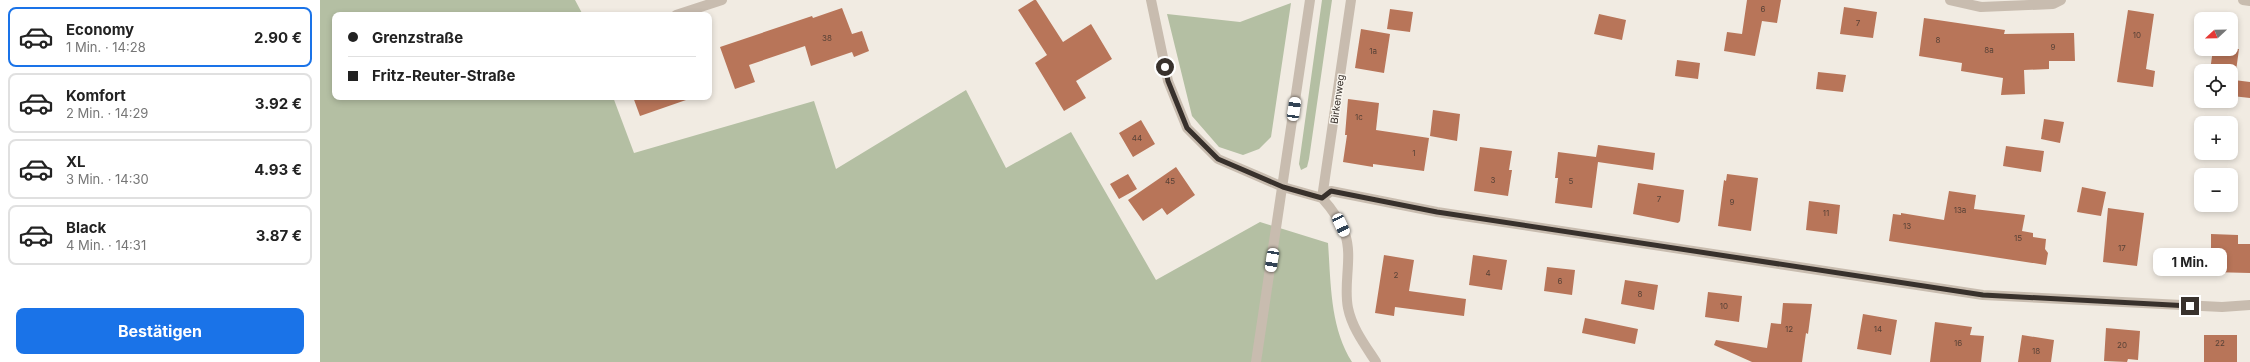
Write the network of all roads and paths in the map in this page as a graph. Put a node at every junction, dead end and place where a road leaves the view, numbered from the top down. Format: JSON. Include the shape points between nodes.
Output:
{"nodes":[{"id":1,"x":722,"y":0,"type":"edge"},
{"id":2,"x":1151,"y":0,"type":"edge"},
{"id":3,"x":1310,"y":0,"type":"edge"},
{"id":4,"x":1351,"y":0,"type":"edge"},
{"id":5,"x":1950,"y":0,"type":"edge"},
{"id":6,"x":2061,"y":0,"type":"edge"},
{"id":7,"x":2243,"y":0,"type":"edge"},
{"id":8,"x":2250,"y":1,"type":"edge"},
{"id":9,"x":685,"y":12,"type":"edge"},
{"id":10,"x":1283,"y":187,"type":"junction"},
{"id":11,"x":1322,"y":198,"type":"junction"},
{"id":12,"x":2250,"y":305,"type":"edge"},
{"id":13,"x":1256,"y":362,"type":"edge"},
{"id":14,"x":1376,"y":362,"type":"edge"}],
"edges":[{"from":1,"to":9,"type":"street"},
{"from":2,"to":10,"type":"street","via":[[1168,81],[1187,128],[1218,159]]},
{"from":3,"to":10,"type":"street"},
{"from":4,"to":11,"type":"street","name":"Birkenweg"},
{"from":5,"to":6,"type":"street","via":[[1981,7],[2053,4]]},
{"from":7,"to":8,"type":"street"},
{"from":10,"to":11,"type":"street"},
{"from":10,"to":13,"type":"street"},
{"from":11,"to":12,"type":"street","via":[[1331,191],[1437,212],[1983,295],[2222,307]]},
{"from":11,"to":14,"type":"street","via":[[1336,214],[1346,235],[1348,308],[1357,333]]}]}
